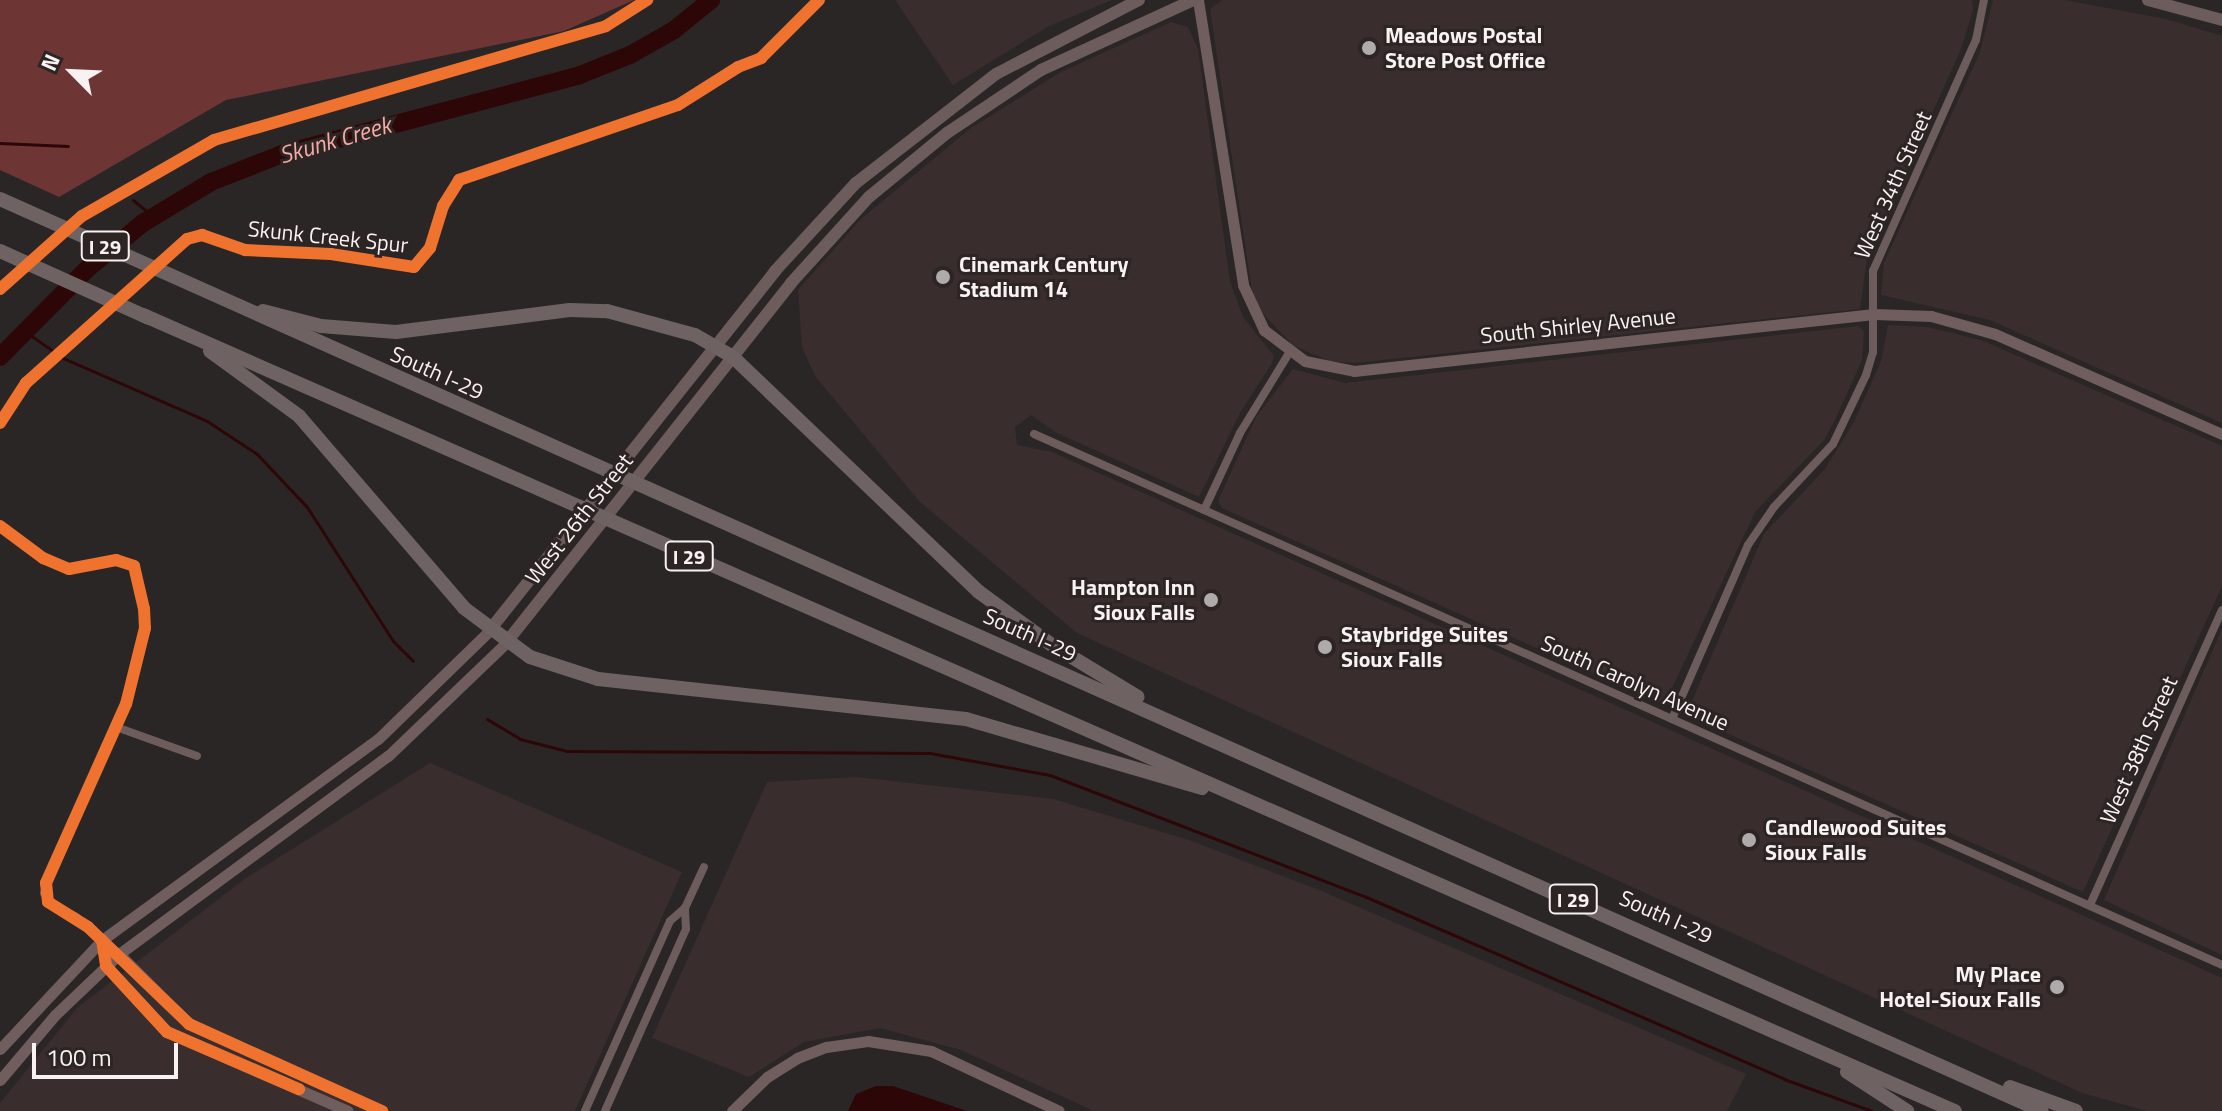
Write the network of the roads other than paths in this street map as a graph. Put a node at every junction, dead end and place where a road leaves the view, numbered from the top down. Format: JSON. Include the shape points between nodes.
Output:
{"nodes":[{"id":1,"x":1139,"y":0,"type":"edge"},
{"id":2,"x":1196,"y":0,"type":"edge"},
{"id":3,"x":1984,"y":0,"type":"edge"},
{"id":4,"x":2148,"y":0,"type":"edge"},
{"id":5,"x":2222,"y":20,"type":"edge"},
{"id":6,"x":0,"y":199,"type":"edge"},
{"id":7,"x":4,"y":253,"type":"edge"},
{"id":8,"x":174,"y":278,"type":"junction"},
{"id":9,"x":136,"y":312,"type":"junction"},
{"id":10,"x":1874,"y":314,"type":"junction"},
{"id":11,"x":716,"y":346,"type":"junction"},
{"id":12,"x":1289,"y":353,"type":"junction"},
{"id":13,"x":733,"y":357,"type":"junction"},
{"id":14,"x":1034,"y":434,"type":"dead end"},
{"id":15,"x":2222,"y":434,"type":"edge"},
{"id":16,"x":1204,"y":510,"type":"junction"},
{"id":17,"x":2222,"y":610,"type":"edge"},
{"id":18,"x":489,"y":631,"type":"junction"},
{"id":19,"x":506,"y":643,"type":"junction"},
{"id":20,"x":126,"y":704,"type":"dead end"},
{"id":21,"x":1672,"y":719,"type":"junction"},
{"id":22,"x":116,"y":727,"type":"junction"},
{"id":23,"x":1216,"y":740,"type":"junction"},
{"id":24,"x":197,"y":756,"type":"dead end"},
{"id":25,"x":1235,"y":795,"type":"junction"},
{"id":26,"x":704,"y":867,"type":"dead end"},
{"id":27,"x":2090,"y":905,"type":"junction"},
{"id":28,"x":685,"y":908,"type":"junction"},
{"id":29,"x":102,"y":940,"type":"junction"},
{"id":30,"x":119,"y":954,"type":"junction"},
{"id":31,"x":2222,"y":965,"type":"edge"},
{"id":32,"x":106,"y":966,"type":"junction"},
{"id":33,"x":0,"y":1049,"type":"edge"},
{"id":34,"x":1820,"y":1054,"type":"junction"},
{"id":35,"x":1931,"y":1057,"type":"junction"},
{"id":36,"x":0,"y":1080,"type":"edge"},
{"id":37,"x":348,"y":1111,"type":"edge"},
{"id":38,"x":382,"y":1111,"type":"edge"},
{"id":39,"x":585,"y":1111,"type":"edge"},
{"id":40,"x":605,"y":1111,"type":"edge"},
{"id":41,"x":732,"y":1111,"type":"edge"},
{"id":42,"x":1059,"y":1111,"type":"edge"},
{"id":43,"x":1907,"y":1111,"type":"edge"},
{"id":44,"x":1955,"y":1111,"type":"edge"},
{"id":45,"x":2042,"y":1111,"type":"edge"},
{"id":46,"x":2076,"y":1111,"type":"edge"}],
"edges":[{"from":1,"to":11,"type":"main road","name":"West 26th Street","via":[[1032,53],[908,138],[813,226]]},
{"from":2,"to":12,"type":"street","via":[[1243,285],[1264,330]]},
{"from":2,"to":13,"type":"main road","name":"West 26th Street","via":[[1041,70],[929,146],[827,240]]},
{"from":3,"to":10,"type":"street","name":"West 34th Street","via":[[1976,40],[1873,271]]},
{"from":4,"to":5,"type":"main road"},
{"from":6,"to":8,"type":"highway","name":"South I-29","number":"I 29"},
{"from":7,"to":9,"type":"highway","number":"I 29"},
{"from":8,"to":11,"type":"highway","via":[[262,311],[344,329],[425,330],[589,310],[655,320]]},
{"from":8,"to":23,"type":"highway","name":"South I-29","number":"I 29"},
{"from":9,"to":18,"type":"highway","via":[[223,358],[299,416]]},
{"from":9,"to":25,"type":"highway","number":"I 29"},
{"from":10,"to":12,"type":"street","name":"South Shirley Avenue","via":[[1354,371]]},
{"from":10,"to":15,"type":"street","name":"South Shirley Avenue","via":[[1931,316],[1974,325]]},
{"from":10,"to":21,"type":"street","name":"West 34th Street","via":[[1871,360],[1846,420],[1833,444],[1774,507],[1748,545]]},
{"from":11,"to":13,"type":"highway"},
{"from":11,"to":18,"type":"main road","name":"West 26th Street"},
{"from":12,"to":16,"type":"street","via":[[1243,428]]},
{"from":13,"to":19,"type":"main road","name":"West 26th Street"},
{"from":13,"to":23,"type":"highway","via":[[979,592],[1078,662]]},
{"from":14,"to":16,"type":"street","name":"South Carolyn Avenue"},
{"from":16,"to":21,"type":"street","name":"South Carolyn Avenue"},
{"from":17,"to":27,"type":"street","name":"West 38th Street"},
{"from":18,"to":19,"type":"highway"},
{"from":18,"to":29,"type":"street","name":"West 26th Street","via":[[378,739]]},
{"from":19,"to":25,"type":"highway","via":[[552,667],[598,679],[966,719],[1067,745],[1169,781]]},
{"from":19,"to":30,"type":"street","name":"West 26th Street","via":[[388,756]]},
{"from":20,"to":22,"type":"street"},
{"from":21,"to":27,"type":"street","name":"South Carolyn Avenue"},
{"from":22,"to":24,"type":"street"},
{"from":22,"to":29,"type":"street","via":[[44,893],[48,902]]},
{"from":23,"to":35,"type":"highway","name":"South I-29","number":"I 29"},
{"from":25,"to":34,"type":"highway","number":"I 29"},
{"from":26,"to":28,"type":"street"},
{"from":27,"to":31,"type":"street","name":"South Carolyn Avenue"},
{"from":28,"to":39,"type":"street","via":[[670,921]]},
{"from":28,"to":40,"type":"street","via":[[686,929]]},
{"from":29,"to":30,"type":"street"},
{"from":29,"to":32,"type":"street"},
{"from":29,"to":33,"type":"street","name":"West 26th Street"},
{"from":30,"to":32,"type":"street","name":"West 26th Street"},
{"from":30,"to":38,"type":"street","via":[[189,1024]]},
{"from":32,"to":36,"type":"street","name":"West 26th Street"},
{"from":32,"to":37,"type":"street","via":[[179,1040]]},
{"from":34,"to":43,"type":"highway"},
{"from":34,"to":44,"type":"highway","number":"I 29"},
{"from":35,"to":45,"type":"highway","name":"South I-29","number":"I 29"},
{"from":35,"to":46,"type":"highway"},
{"from":41,"to":42,"type":"street","via":[[767,1077],[797,1058],[868,1041],[931,1051]]}]}
